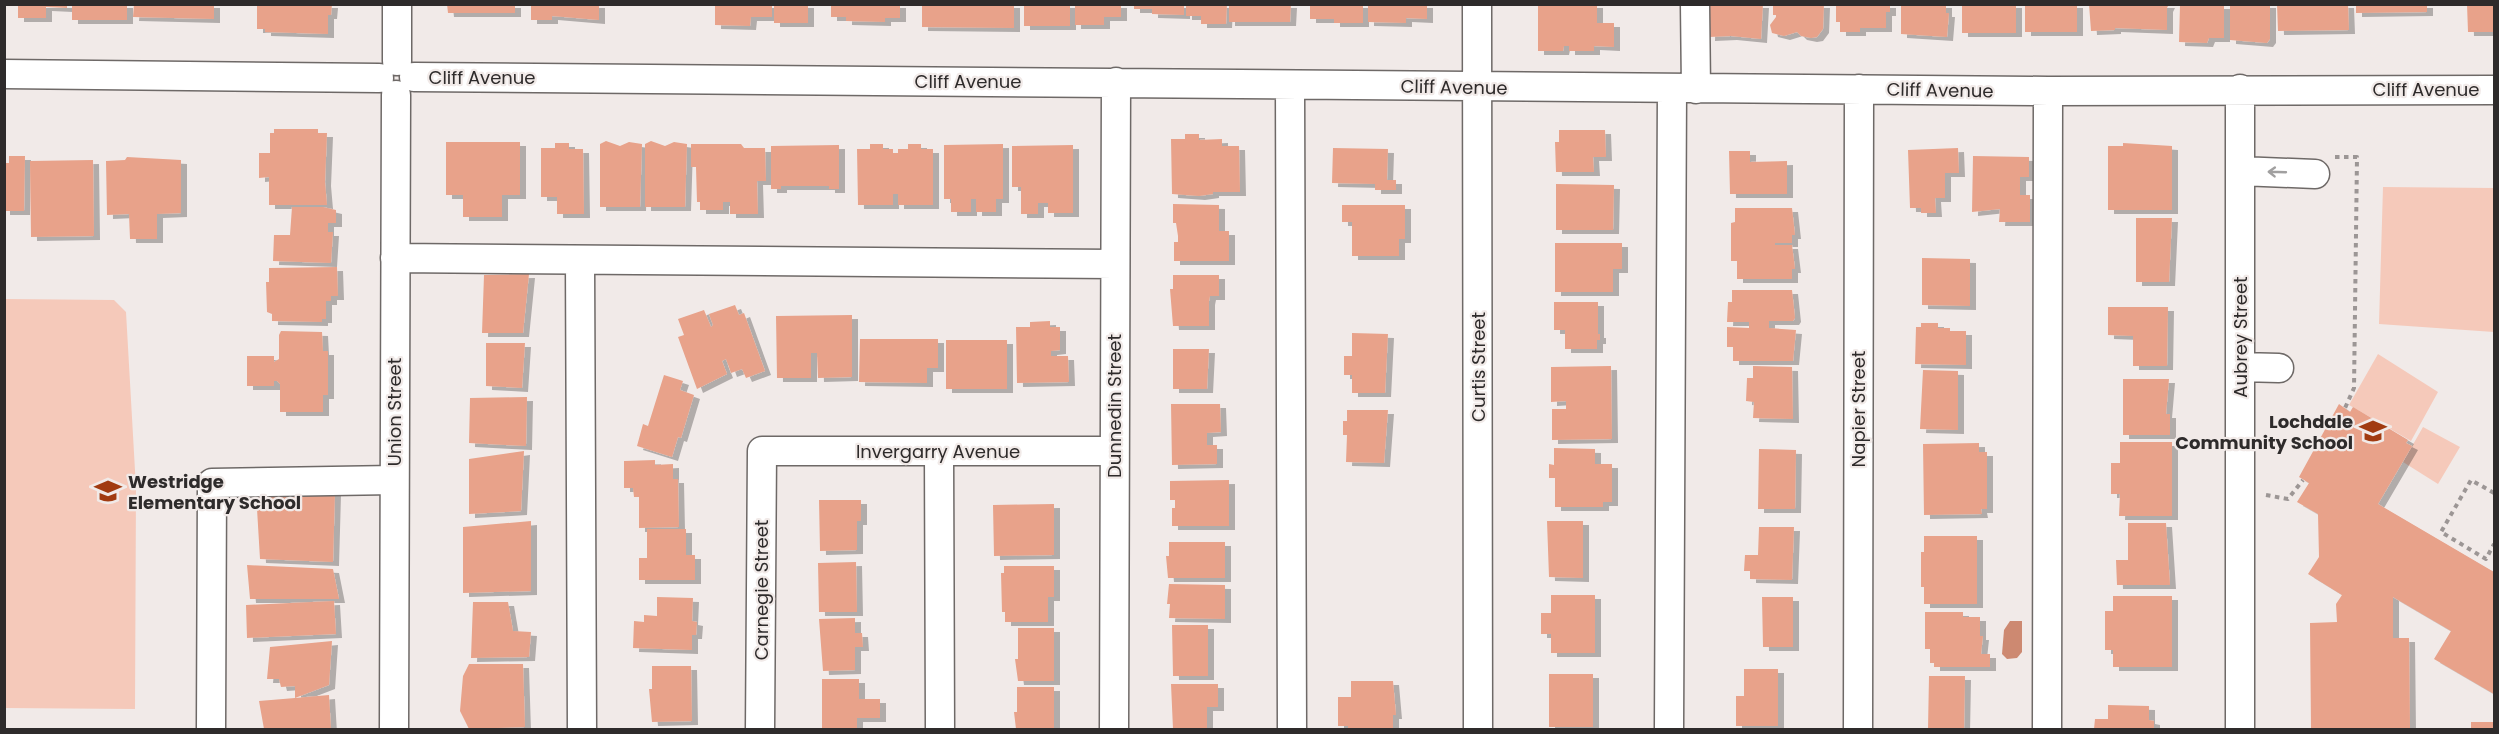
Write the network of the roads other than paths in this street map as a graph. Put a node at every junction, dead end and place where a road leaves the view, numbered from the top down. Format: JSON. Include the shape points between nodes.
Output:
{"nodes":[{"id":1,"x":397,"y":4,"type":"edge"},
{"id":2,"x":1477,"y":4,"type":"edge"},
{"id":3,"x":1695,"y":4,"type":"edge"},
{"id":4,"x":4,"y":74,"type":"edge"},
{"id":5,"x":396,"y":78,"type":"junction"},
{"id":6,"x":1116,"y":82,"type":"junction"},
{"id":7,"x":1290,"y":85,"type":"junction"},
{"id":8,"x":1477,"y":87,"type":"junction"},
{"id":9,"x":1684,"y":88,"type":"junction"},
{"id":10,"x":1859,"y":89,"type":"junction"},
{"id":11,"x":2240,"y":89,"type":"junction"},
{"id":12,"x":2494,"y":90,"type":"edge"},
{"id":13,"x":2048,"y":91,"type":"junction"},
{"id":14,"x":2320,"y":165,"type":"road end"},
{"id":15,"x":2240,"y":171,"type":"junction"},
{"id":16,"x":395,"y":258,"type":"junction"},
{"id":17,"x":580,"y":261,"type":"junction"},
{"id":18,"x":1114,"y":264,"type":"junction"},
{"id":19,"x":2240,"y":367,"type":"junction"},
{"id":20,"x":2278,"y":368,"type":"dead end"},
{"id":21,"x":762,"y":451,"type":"joint"},
{"id":22,"x":939,"y":451,"type":"junction"},
{"id":23,"x":1114,"y":451,"type":"junction"},
{"id":24,"x":394,"y":480,"type":"junction"},
{"id":25,"x":211,"y":729,"type":"edge"},
{"id":26,"x":394,"y":729,"type":"edge"},
{"id":27,"x":582,"y":729,"type":"edge"},
{"id":28,"x":760,"y":729,"type":"edge"},
{"id":29,"x":940,"y":729,"type":"edge"},
{"id":30,"x":1114,"y":729,"type":"edge"},
{"id":31,"x":1292,"y":729,"type":"edge"},
{"id":32,"x":1478,"y":729,"type":"edge"},
{"id":33,"x":1669,"y":729,"type":"edge"},
{"id":34,"x":1858,"y":729,"type":"edge"},
{"id":35,"x":2047,"y":729,"type":"edge"},
{"id":36,"x":2240,"y":729,"type":"edge"}],
"edges":[{"from":1,"to":5,"type":"street","name":"Union Street"},
{"from":2,"to":8,"type":"street","name":"Curtis Street"},
{"from":3,"to":9,"type":"street"},
{"from":4,"to":5,"type":"street","name":"Cliff Avenue"},
{"from":5,"to":6,"type":"street","name":"Cliff Avenue"},
{"from":5,"to":16,"type":"street","name":"Union Street"},
{"from":6,"to":7,"type":"street","name":"Cliff Avenue"},
{"from":6,"to":18,"type":"street","name":"Dunnedin Street"},
{"from":7,"to":8,"type":"street","name":"Cliff Avenue"},
{"from":7,"to":31,"type":"street"},
{"from":8,"to":9,"type":"street","name":"Cliff Avenue"},
{"from":8,"to":32,"type":"street","name":"Curtis Street"},
{"from":9,"to":10,"type":"street","name":"Cliff Avenue"},
{"from":9,"to":33,"type":"street"},
{"from":10,"to":13,"type":"street","name":"Cliff Avenue"},
{"from":10,"to":34,"type":"street","name":"Napier Street"},
{"from":11,"to":12,"type":"street","name":"Cliff Avenue"},
{"from":11,"to":13,"type":"street","name":"Cliff Avenue"},
{"from":11,"to":15,"type":"street","name":"Aubrey Street"},
{"from":13,"to":35,"type":"street"},
{"from":14,"to":15,"type":"street","one_way":true},
{"from":15,"to":19,"type":"street","name":"Aubrey Street"},
{"from":16,"to":17,"type":"street"},
{"from":16,"to":24,"type":"street","name":"Union Street"},
{"from":17,"to":18,"type":"street"},
{"from":17,"to":27,"type":"street"},
{"from":18,"to":23,"type":"street","name":"Dunnedin Street"},
{"from":19,"to":20,"type":"street"},
{"from":19,"to":36,"type":"street","name":"Aubrey Street"},
{"from":21,"to":22,"type":"street","name":"Invergarry Avenue"},
{"from":21,"to":28,"type":"street","name":"Carnegie Street"},
{"from":22,"to":23,"type":"street","name":"Invergarry Avenue"},
{"from":22,"to":29,"type":"street"},
{"from":23,"to":30,"type":"street","name":"Dunnedin Street"},
{"from":24,"to":25,"type":"street","via":[[212,483]]},
{"from":24,"to":26,"type":"street","name":"Union Street"}]}
